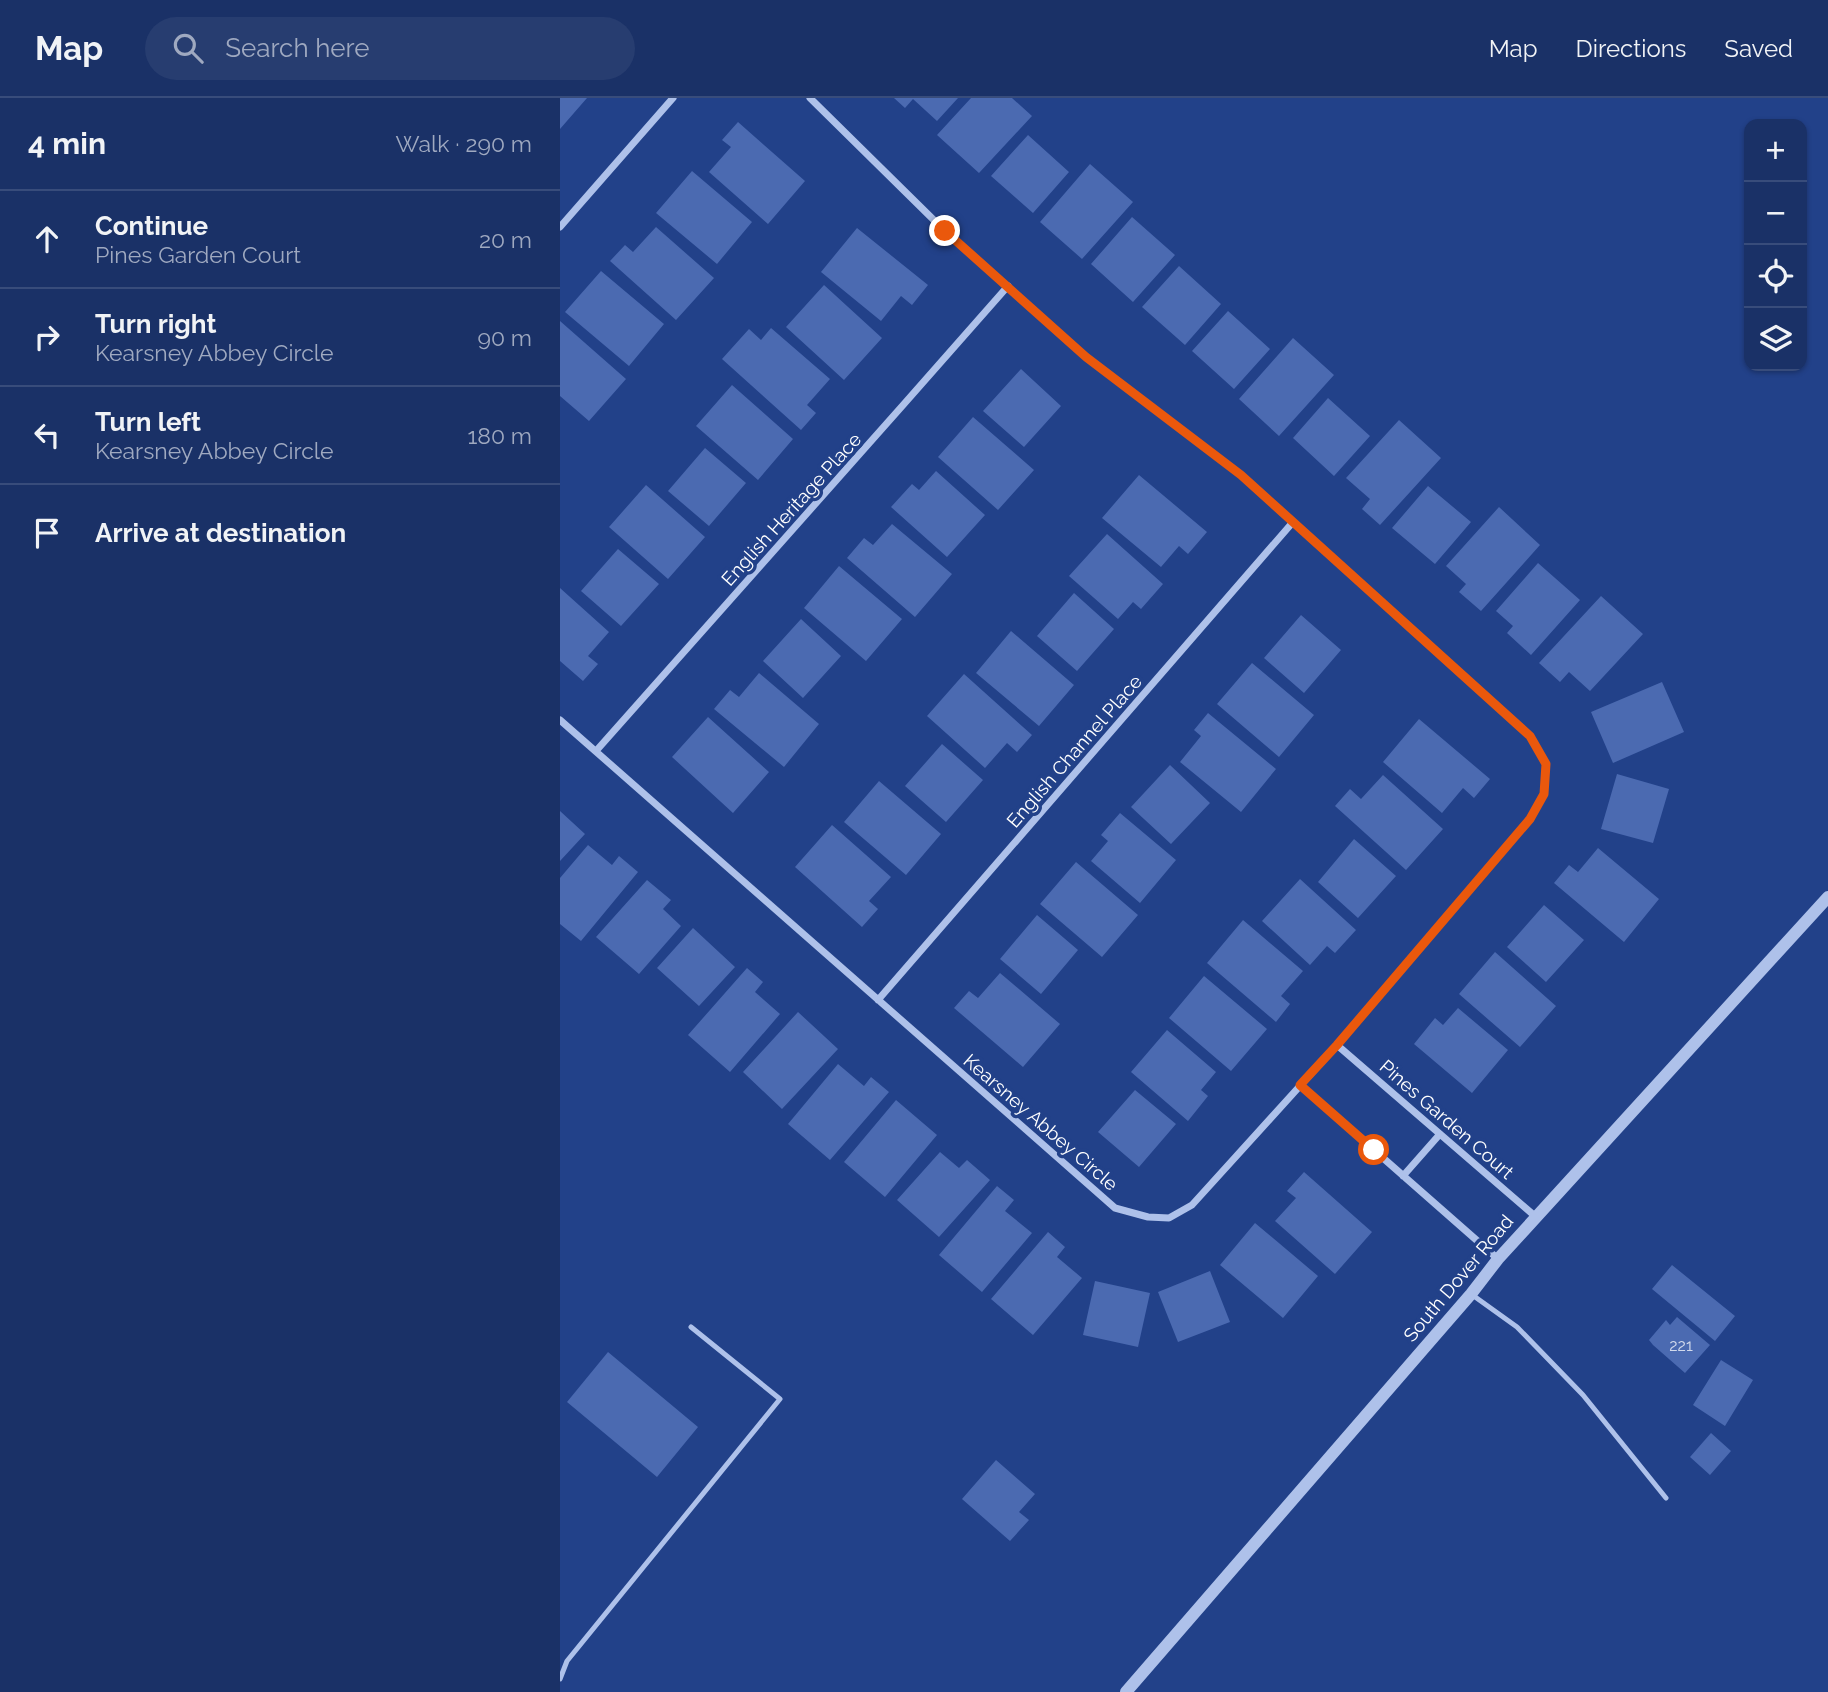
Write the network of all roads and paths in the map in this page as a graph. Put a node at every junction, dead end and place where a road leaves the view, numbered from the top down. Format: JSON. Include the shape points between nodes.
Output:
{"nodes":[{"id":1,"x":673,"y":98,"type":"edge"},
{"id":2,"x":810,"y":98,"type":"edge"},
{"id":3,"x":560,"y":227,"type":"edge"},
{"id":4,"x":1008,"y":286,"type":"junction"},
{"id":5,"x":1293,"y":522,"type":"junction"},
{"id":6,"x":560,"y":720,"type":"edge"},
{"id":7,"x":596,"y":751,"type":"junction"},
{"id":8,"x":1828,"y":897,"type":"edge"},
{"id":9,"x":878,"y":1000,"type":"junction"},
{"id":10,"x":1337,"y":1045,"type":"junction"},
{"id":11,"x":1300,"y":1085,"type":"junction"},
{"id":12,"x":1440,"y":1134,"type":"junction"},
{"id":13,"x":1403,"y":1176,"type":"junction"},
{"id":14,"x":1536,"y":1217,"type":"junction"},
{"id":15,"x":1498,"y":1259,"type":"junction"},
{"id":16,"x":1471,"y":1294,"type":"junction"},
{"id":17,"x":691,"y":1327,"type":"dead end"},
{"id":18,"x":1666,"y":1498,"type":"dead end"},
{"id":19,"x":560,"y":1679,"type":"edge"},
{"id":20,"x":1126,"y":1692,"type":"edge"}],
"edges":[{"from":1,"to":3,"type":"street"},
{"from":2,"to":4,"type":"street","name":"Kearsney Abbey Circle"},
{"from":4,"to":5,"type":"street","name":"Kearsney Abbey Circle","via":[[1086,357],[1241,475]]},
{"from":4,"to":7,"type":"street","name":"English Heritage Place"},
{"from":5,"to":9,"type":"street","name":"English Channel Place"},
{"from":5,"to":10,"type":"street","name":"Kearsney Abbey Circle","via":[[1530,736],[1546,764],[1544,794],[1530,819]]},
{"from":6,"to":7,"type":"street","name":"Kearsney Abbey Circle"},
{"from":7,"to":9,"type":"street","name":"Kearsney Abbey Circle"},
{"from":8,"to":14,"type":"street","name":"South Dover Road"},
{"from":9,"to":11,"type":"street","name":"Kearsney Abbey Circle","via":[[1115,1208],[1148,1217],[1169,1218],[1192,1205]]},
{"from":10,"to":11,"type":"street","name":"Kearsney Abbey Circle"},
{"from":10,"to":12,"type":"street","name":"Pines Garden Court"},
{"from":11,"to":13,"type":"street"},
{"from":12,"to":13,"type":"street"},
{"from":12,"to":14,"type":"street","name":"Pines Garden Court"},
{"from":13,"to":15,"type":"street"},
{"from":14,"to":15,"type":"street","name":"South Dover Road"},
{"from":15,"to":16,"type":"street","name":"South Dover Road"},
{"from":16,"to":18,"type":"lane","via":[[1517,1327],[1583,1395]]},
{"from":16,"to":20,"type":"street","name":"South Dover Road"},
{"from":17,"to":19,"type":"lane","via":[[780,1399],[567,1661]]}]}
